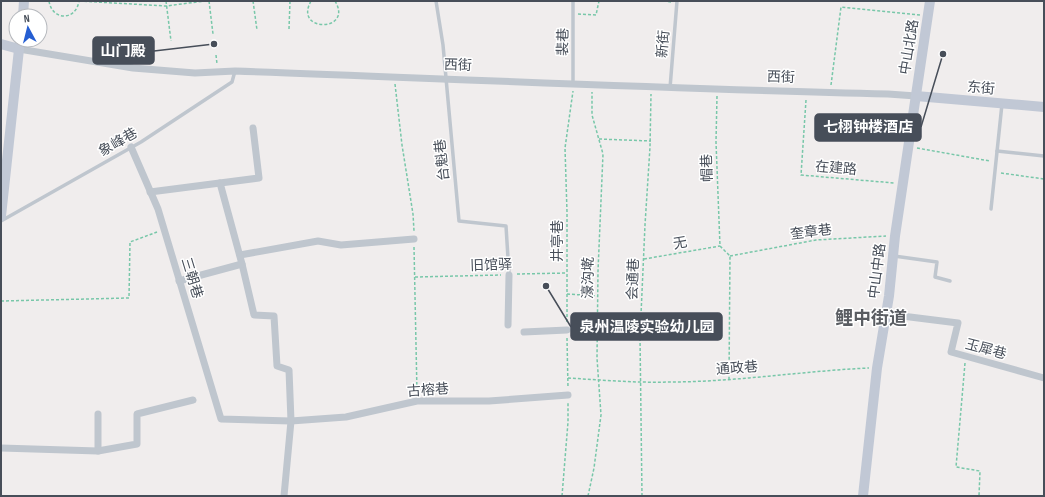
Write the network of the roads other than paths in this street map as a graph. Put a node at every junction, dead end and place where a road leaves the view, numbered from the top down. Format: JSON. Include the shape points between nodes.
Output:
{"nodes":[{"id":1,"x":436,"y":1,"type":"edge"},
{"id":2,"x":573,"y":1,"type":"edge"},
{"id":3,"x":930,"y":1,"type":"edge"},
{"id":4,"x":677,"y":2,"type":"edge"},
{"id":5,"x":20,"y":48,"type":"edge"},
{"id":6,"x":35,"y":48,"type":"edge"},
{"id":7,"x":235,"y":71,"type":"junction"},
{"id":8,"x":445,"y":78,"type":"junction"},
{"id":9,"x":573,"y":83,"type":"junction"},
{"id":10,"x":670,"y":88,"type":"junction"},
{"id":11,"x":916,"y":96,"type":"junction"},
{"id":12,"x":1002,"y":104,"type":"junction"},
{"id":13,"x":1044,"y":108,"type":"edge"},
{"id":14,"x":253,"y":128,"type":"dead end"},
{"id":15,"x":131,"y":147,"type":"junction"},
{"id":16,"x":997,"y":151,"type":"junction"},
{"id":17,"x":1044,"y":156,"type":"edge"},
{"id":18,"x":220,"y":183,"type":"junction"},
{"id":19,"x":150,"y":192,"type":"junction"},
{"id":20,"x":991,"y":209,"type":"dead end"},
{"id":21,"x":1,"y":216,"type":"edge"},
{"id":22,"x":1,"y":221,"type":"edge"},
{"id":23,"x":414,"y":239,"type":"dead end"},
{"id":24,"x":240,"y":255,"type":"junction"},
{"id":25,"x":893,"y":256,"type":"junction"},
{"id":26,"x":242,"y":264,"type":"junction"},
{"id":27,"x":509,"y":274,"type":"joint"},
{"id":28,"x":179,"y":281,"type":"junction"},
{"id":29,"x":950,"y":281,"type":"dead end"},
{"id":30,"x":886,"y":314,"type":"junction"},
{"id":31,"x":508,"y":325,"type":"dead end"},
{"id":32,"x":567,"y":330,"type":"road end"},
{"id":33,"x":524,"y":332,"type":"dead end"},
{"id":34,"x":1044,"y":378,"type":"edge"},
{"id":35,"x":568,"y":395,"type":"road end"},
{"id":36,"x":193,"y":400,"type":"dead end"},
{"id":37,"x":98,"y":414,"type":"dead end"},
{"id":38,"x":221,"y":419,"type":"joint"},
{"id":39,"x":291,"y":421,"type":"junction"},
{"id":40,"x":1,"y":448,"type":"edge"},
{"id":41,"x":98,"y":451,"type":"junction"},
{"id":42,"x":284,"y":496,"type":"edge"},
{"id":43,"x":863,"y":496,"type":"edge"}],
"edges":[{"from":1,"to":8,"type":"lane","name":"台魁巷"},
{"from":2,"to":9,"type":"lane","name":"裴巷"},
{"from":3,"to":11,"type":"street","name":"中山北路"},
{"from":4,"to":10,"type":"lane","name":"新街"},
{"from":5,"to":21,"type":"street"},
{"from":6,"to":7,"type":"street","name":"西街","via":[[133,68],[195,72]]},
{"from":7,"to":8,"type":"street","name":"西街"},
{"from":7,"to":15,"type":"lane","name":"象峰巷","via":[[232,82]]},
{"from":8,"to":9,"type":"street","name":"西街"},
{"from":8,"to":27,"type":"lane","name":"台魁巷","via":[[460,221],[506,226]]},
{"from":9,"to":10,"type":"street","name":"西街"},
{"from":10,"to":11,"type":"street","name":"西街"},
{"from":11,"to":12,"type":"street","name":"东街"},
{"from":11,"to":25,"type":"street","name":"中山中路"},
{"from":12,"to":13,"type":"street","name":"东街"},
{"from":12,"to":16,"type":"lane"},
{"from":14,"to":18,"type":"street","via":[[259,178]]},
{"from":15,"to":19,"type":"street","name":"三朝巷"},
{"from":15,"to":22,"type":"lane","name":"象峰巷"},
{"from":16,"to":17,"type":"lane"},
{"from":16,"to":20,"type":"lane"},
{"from":18,"to":19,"type":"street"},
{"from":18,"to":24,"type":"street"},
{"from":19,"to":28,"type":"street","name":"三朝巷","via":[[158,209]]},
{"from":23,"to":24,"type":"street","via":[[341,245],[318,241]]},
{"from":24,"to":26,"type":"street"},
{"from":25,"to":29,"type":"lane","via":[[937,262],[935,277]]},
{"from":25,"to":30,"type":"street","name":"中山中路"},
{"from":26,"to":28,"type":"street"},
{"from":26,"to":39,"type":"street","via":[[254,315],[274,316],[277,366],[290,370]]},
{"from":27,"to":31,"type":"street"},
{"from":28,"to":38,"type":"street","name":"三朝巷"},
{"from":30,"to":34,"type":"street","name":"玉犀巷","via":[[958,323],[951,352]]},
{"from":30,"to":43,"type":"street","name":"中山中路","via":[[877,368]]},
{"from":32,"to":33,"type":"street"},
{"from":35,"to":39,"type":"street","name":"古榕巷","via":[[489,401],[417,401],[346,417]]},
{"from":36,"to":41,"type":"street","via":[[137,414],[137,444]]},
{"from":37,"to":41,"type":"street"},
{"from":38,"to":39,"type":"street","name":"古榕巷"},
{"from":39,"to":42,"type":"street"},
{"from":40,"to":41,"type":"street"}]}
